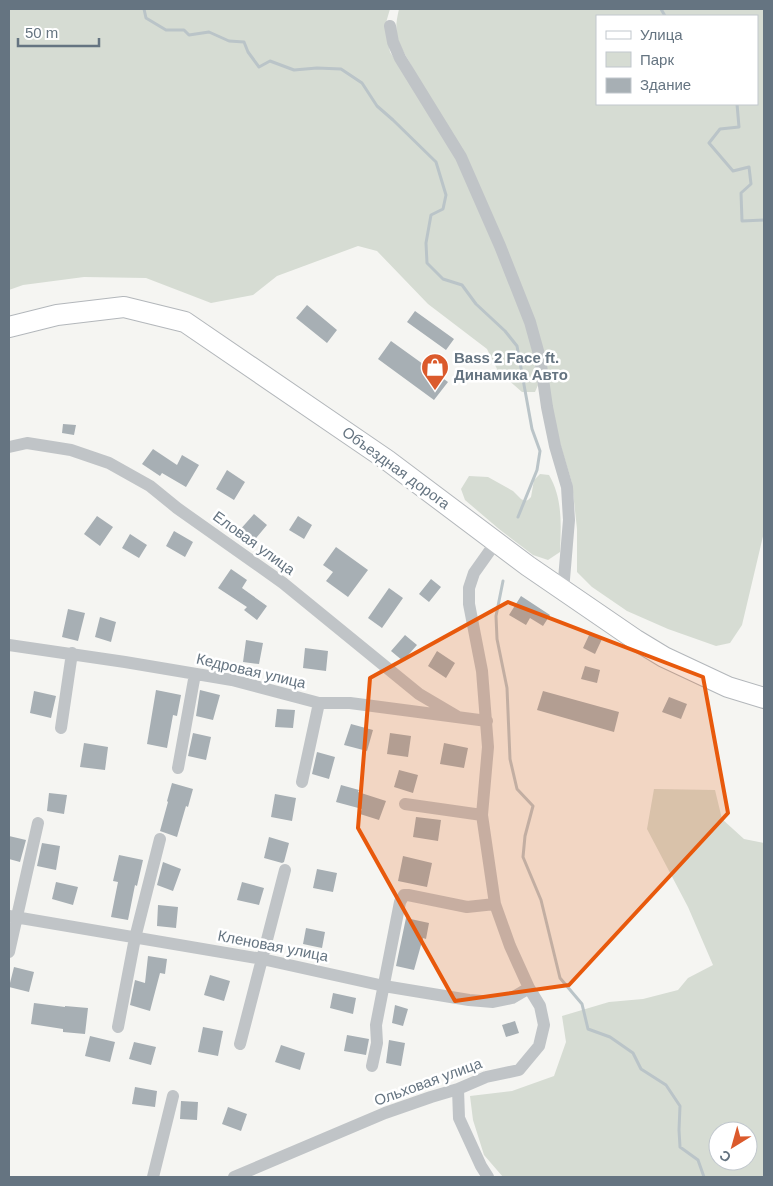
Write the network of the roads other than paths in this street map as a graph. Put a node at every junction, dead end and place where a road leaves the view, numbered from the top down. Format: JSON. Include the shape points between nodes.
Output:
{"nodes":[{"id":1,"x":390,"y":26,"type":"dead end"},
{"id":2,"x":9,"y":327,"type":"edge"},
{"id":3,"x":9,"y":447,"type":"edge"},
{"id":4,"x":496,"y":542,"type":"junction"},
{"id":5,"x":563,"y":590,"type":"junction"},
{"id":6,"x":9,"y":645,"type":"edge"},
{"id":7,"x":72,"y":653,"type":"junction"},
{"id":8,"x":195,"y":674,"type":"junction"},
{"id":9,"x":764,"y":698,"type":"edge"},
{"id":10,"x":319,"y":703,"type":"junction"},
{"id":11,"x":458,"y":717,"type":"junction"},
{"id":12,"x":486,"y":721,"type":"junction"},
{"id":13,"x":61,"y":728,"type":"dead end"},
{"id":14,"x":178,"y":768,"type":"dead end"},
{"id":15,"x":302,"y":782,"type":"dead end"},
{"id":16,"x":405,"y":804,"type":"dead end"},
{"id":17,"x":482,"y":815,"type":"junction"},
{"id":18,"x":38,"y":823,"type":"dead end"},
{"id":19,"x":160,"y":839,"type":"dead end"},
{"id":20,"x":285,"y":870,"type":"dead end"},
{"id":21,"x":495,"y":904,"type":"junction"},
{"id":22,"x":13,"y":917,"type":"edge"},
{"id":23,"x":135,"y":938,"type":"junction"},
{"id":24,"x":9,"y":952,"type":"edge"},
{"id":25,"x":262,"y":959,"type":"junction"},
{"id":26,"x":384,"y":986,"type":"junction"},
{"id":27,"x":529,"y":988,"type":"junction"},
{"id":28,"x":118,"y":1027,"type":"dead end"},
{"id":29,"x":240,"y":1044,"type":"dead end"},
{"id":30,"x":372,"y":1066,"type":"dead end"},
{"id":31,"x":458,"y":1088,"type":"junction"},
{"id":32,"x":173,"y":1096,"type":"dead end"},
{"id":33,"x":263,"y":1171,"type":"edge"},
{"id":34,"x":153,"y":1177,"type":"edge"},
{"id":35,"x":234,"y":1177,"type":"edge"},
{"id":36,"x":488,"y":1177,"type":"edge"}],
"edges":[{"from":1,"to":5,"type":"street","via":[[400,58],[461,157],[530,322],[540,358],[555,446],[567,487],[569,520]]},
{"from":2,"to":4,"type":"main road","name":"Объездная дорога","via":[[57,315],[124,306],[185,322],[387,460]]},
{"from":3,"to":11,"type":"street","name":"Еловая улица","via":[[27,443],[71,450],[109,463],[150,486],[282,582],[419,694]]},
{"from":4,"to":5,"type":"main road","name":"Объездная дорога"},
{"from":4,"to":12,"type":"street","name":"Ольховая улица","via":[[474,573],[469,588]]},
{"from":5,"to":9,"type":"main road","name":"Объездная дорога","via":[[664,657],[728,687]]},
{"from":6,"to":7,"type":"street","name":"Кедровая улица"},
{"from":7,"to":8,"type":"street","name":"Кедровая улица"},
{"from":7,"to":13,"type":"street"},
{"from":8,"to":10,"type":"street","name":"Кедровая улица","via":[[232,680]]},
{"from":8,"to":14,"type":"street"},
{"from":10,"to":11,"type":"street","name":"Кедровая улица","via":[[350,703]]},
{"from":10,"to":15,"type":"street"},
{"from":11,"to":12,"type":"street","name":"Кедровая улица"},
{"from":12,"to":17,"type":"street","name":"Ольховая улица","via":[[488,748]]},
{"from":16,"to":17,"type":"street"},
{"from":17,"to":21,"type":"street","name":"Ольховая улица"},
{"from":18,"to":22,"type":"street"},
{"from":19,"to":23,"type":"street"},
{"from":20,"to":25,"type":"street"},
{"from":21,"to":26,"type":"street","via":[[467,906],[404,895]]},
{"from":21,"to":27,"type":"street","name":"Ольховая улица"},
{"from":22,"to":23,"type":"street","name":"Кленовая улица"},
{"from":22,"to":24,"type":"street"},
{"from":23,"to":25,"type":"street","name":"Кленовая улица"},
{"from":23,"to":28,"type":"street"},
{"from":25,"to":26,"type":"street","name":"Кленовая улица"},
{"from":25,"to":29,"type":"street"},
{"from":26,"to":27,"type":"street","name":"Кленовая улица","via":[[493,1002],[512,998]]},
{"from":26,"to":30,"type":"street"},
{"from":27,"to":31,"type":"street","name":"Ольховая улица","via":[[540,1006],[544,1025],[539,1046],[519,1070],[486,1077]]},
{"from":31,"to":33,"type":"street","name":"Ольховая улица","via":[[385,1113]]},
{"from":31,"to":36,"type":"street","via":[[459,1118]]},
{"from":32,"to":34,"type":"street"},
{"from":33,"to":35,"type":"street","name":"Ольховая улица"}]}
